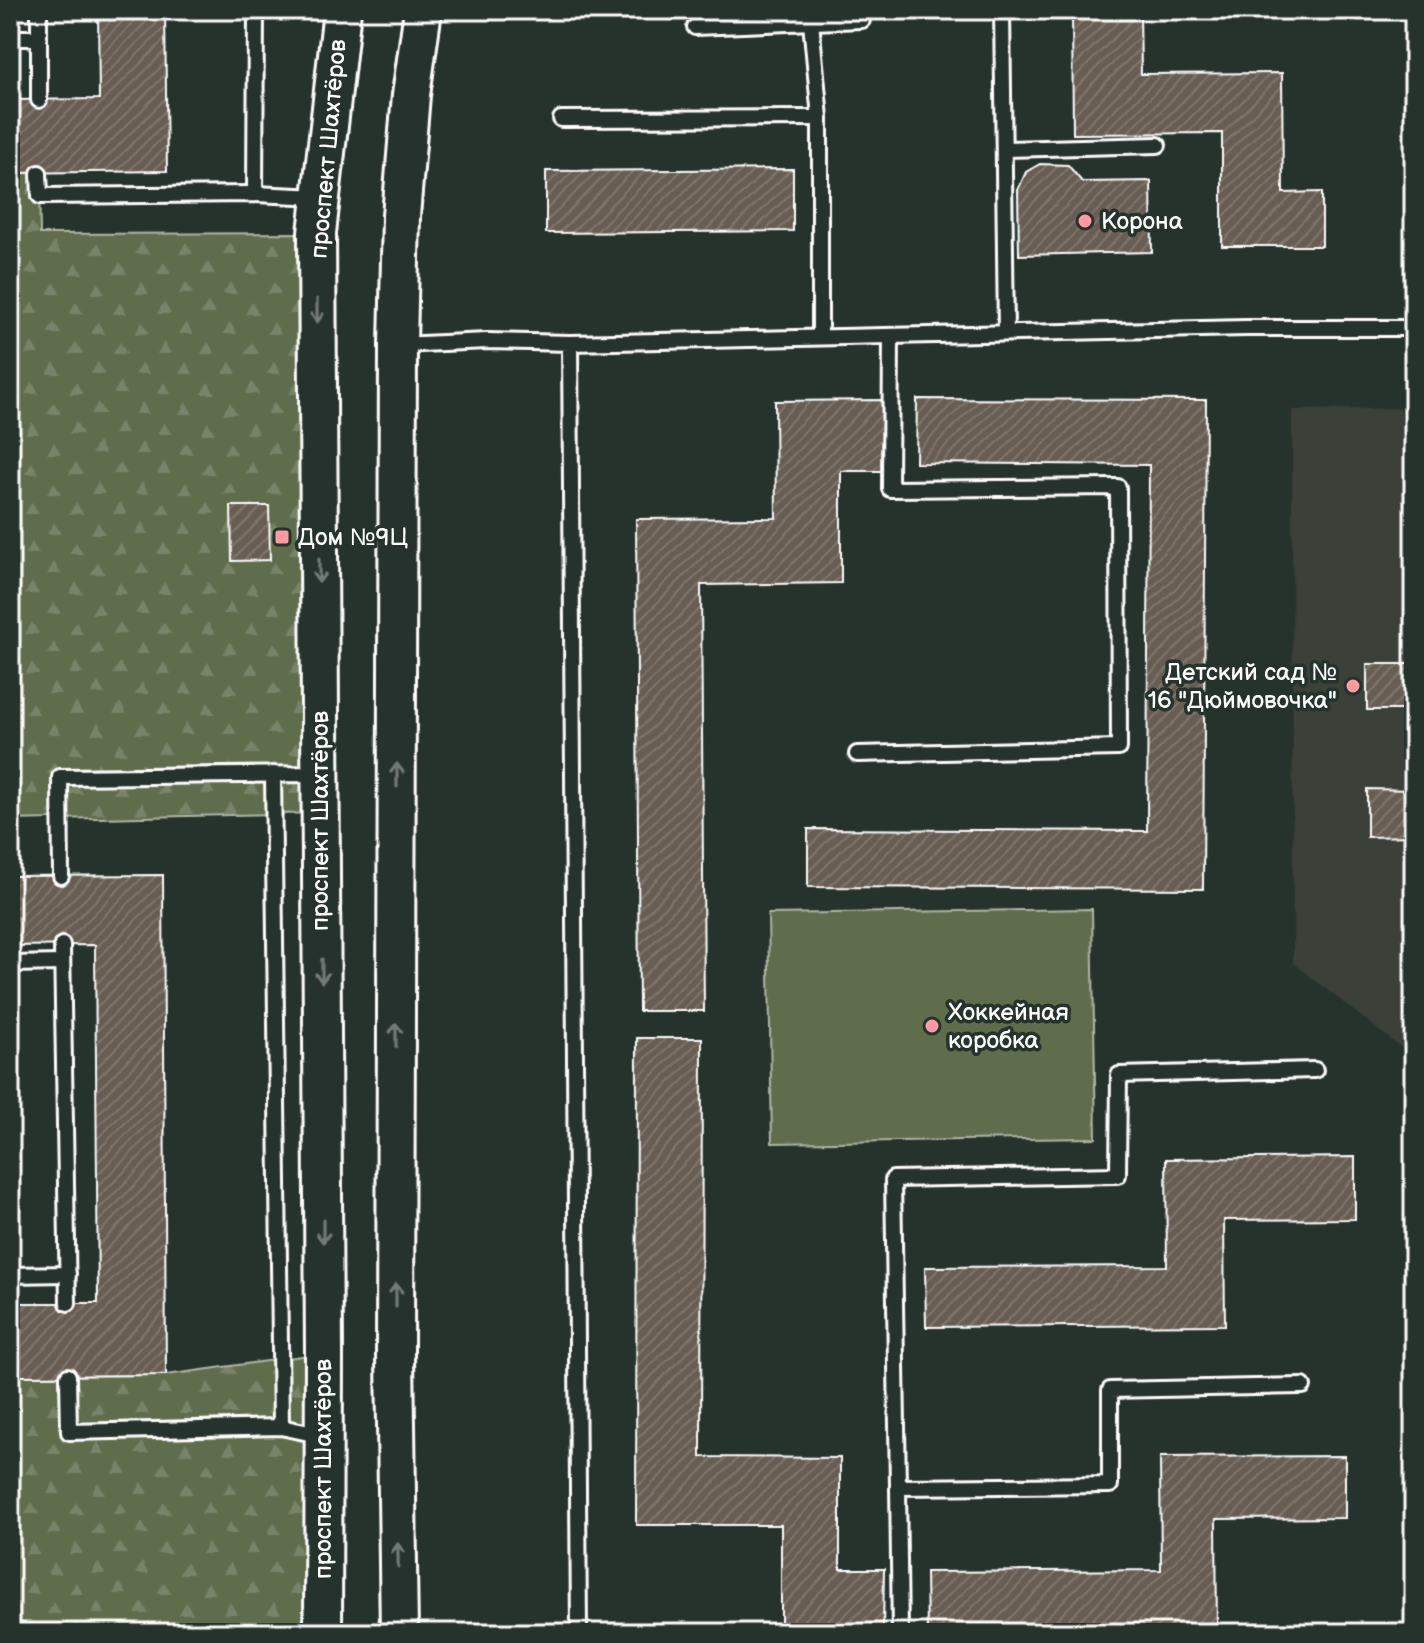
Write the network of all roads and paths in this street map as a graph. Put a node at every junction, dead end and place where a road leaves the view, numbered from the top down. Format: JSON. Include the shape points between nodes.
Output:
{"nodes":[{"id":1,"x":39,"y":10,"type":"edge"},
{"id":2,"x":256,"y":10,"type":"edge"},
{"id":3,"x":342,"y":10,"type":"edge"},
{"id":4,"x":423,"y":10,"type":"edge"},
{"id":5,"x":1002,"y":10,"type":"edge"},
{"id":6,"x":862,"y":20,"type":"dead end"},
{"id":7,"x":811,"y":22,"type":"junction"},
{"id":8,"x":695,"y":27,"type":"dead end"},
{"id":9,"x":10,"y":38,"type":"edge"},
{"id":10,"x":39,"y":38,"type":"junction"},
{"id":11,"x":39,"y":100,"type":"dead end"},
{"id":12,"x":820,"y":118,"type":"junction"},
{"id":13,"x":561,"y":119,"type":"dead end"},
{"id":14,"x":1158,"y":145,"type":"dead end"},
{"id":15,"x":1004,"y":149,"type":"junction"},
{"id":16,"x":39,"y":173,"type":"dead end"},
{"id":17,"x":255,"y":194,"type":"junction"},
{"id":18,"x":321,"y":197,"type":"junction"},
{"id":19,"x":1414,"y":328,"type":"edge"},
{"id":20,"x":1006,"y":333,"type":"junction"},
{"id":21,"x":891,"y":336,"type":"junction"},
{"id":22,"x":820,"y":337,"type":"junction"},
{"id":23,"x":570,"y":343,"type":"junction"},
{"id":24,"x":398,"y":345,"type":"junction"},
{"id":25,"x":857,"y":754,"type":"dead end"},
{"id":26,"x":273,"y":774,"type":"junction"},
{"id":27,"x":320,"y":774,"type":"junction"},
{"id":28,"x":61,"y":876,"type":"dead end"},
{"id":29,"x":62,"y":945,"type":"dead end"},
{"id":30,"x":62,"y":963,"type":"junction"},
{"id":31,"x":10,"y":964,"type":"edge"},
{"id":32,"x":1315,"y":1070,"type":"dead end"},
{"id":33,"x":68,"y":1274,"type":"junction"},
{"id":34,"x":10,"y":1275,"type":"edge"},
{"id":35,"x":68,"y":1303,"type":"dead end"},
{"id":36,"x":68,"y":1376,"type":"dead end"},
{"id":37,"x":1303,"y":1386,"type":"dead end"},
{"id":38,"x":281,"y":1427,"type":"junction"},
{"id":39,"x":323,"y":1436,"type":"junction"},
{"id":40,"x":898,"y":1487,"type":"junction"},
{"id":41,"x":323,"y":1633,"type":"edge"},
{"id":42,"x":399,"y":1633,"type":"edge"},
{"id":43,"x":579,"y":1633,"type":"edge"},
{"id":44,"x":900,"y":1633,"type":"edge"}],
"edges":[{"from":1,"to":10,"type":"lane"},
{"from":2,"to":17,"type":"lane"},
{"from":3,"to":18,"type":"main road","name":"проспект Шахтёров"},
{"from":4,"to":24,"type":"main road","via":[[401,216]]},
{"from":5,"to":15,"type":"lane"},
{"from":6,"to":7,"type":"lane"},
{"from":7,"to":8,"type":"lane"},
{"from":7,"to":12,"type":"lane"},
{"from":9,"to":10,"type":"lane"},
{"from":10,"to":11,"type":"lane"},
{"from":12,"to":13,"type":"lane"},
{"from":12,"to":22,"type":"lane"},
{"from":14,"to":15,"type":"lane"},
{"from":15,"to":20,"type":"lane"},
{"from":16,"to":17,"type":"lane","via":[[40,196]]},
{"from":17,"to":18,"type":"lane"},
{"from":18,"to":27,"type":"main road","name":"проспект Шахтёров","one_way":true},
{"from":19,"to":20,"type":"lane"},
{"from":20,"to":21,"type":"lane"},
{"from":21,"to":22,"type":"lane"},
{"from":21,"to":25,"type":"lane","via":[[890,489],[1118,487],[1119,748]]},
{"from":22,"to":23,"type":"lane"},
{"from":23,"to":24,"type":"lane"},
{"from":23,"to":43,"type":"lane"},
{"from":42,"to":24,"type":"main road","one_way":true},
{"from":26,"to":27,"type":"lane"},
{"from":26,"to":28,"type":"lane","via":[[60,777]]},
{"from":26,"to":38,"type":"lane"},
{"from":27,"to":39,"type":"main road","name":"проспект Шахтёров","one_way":true},
{"from":29,"to":30,"type":"lane"},
{"from":30,"to":31,"type":"lane"},
{"from":30,"to":33,"type":"lane"},
{"from":32,"to":40,"type":"lane","via":[[1119,1075],[1118,1175],[893,1179]]},
{"from":33,"to":34,"type":"lane"},
{"from":33,"to":35,"type":"lane"},
{"from":36,"to":38,"type":"lane","via":[[69,1432]]},
{"from":37,"to":40,"type":"lane","via":[[1110,1390],[1110,1485]]},
{"from":38,"to":39,"type":"lane"},
{"from":39,"to":41,"type":"main road","name":"проспект Шахтёров"},
{"from":40,"to":44,"type":"lane"}]}
